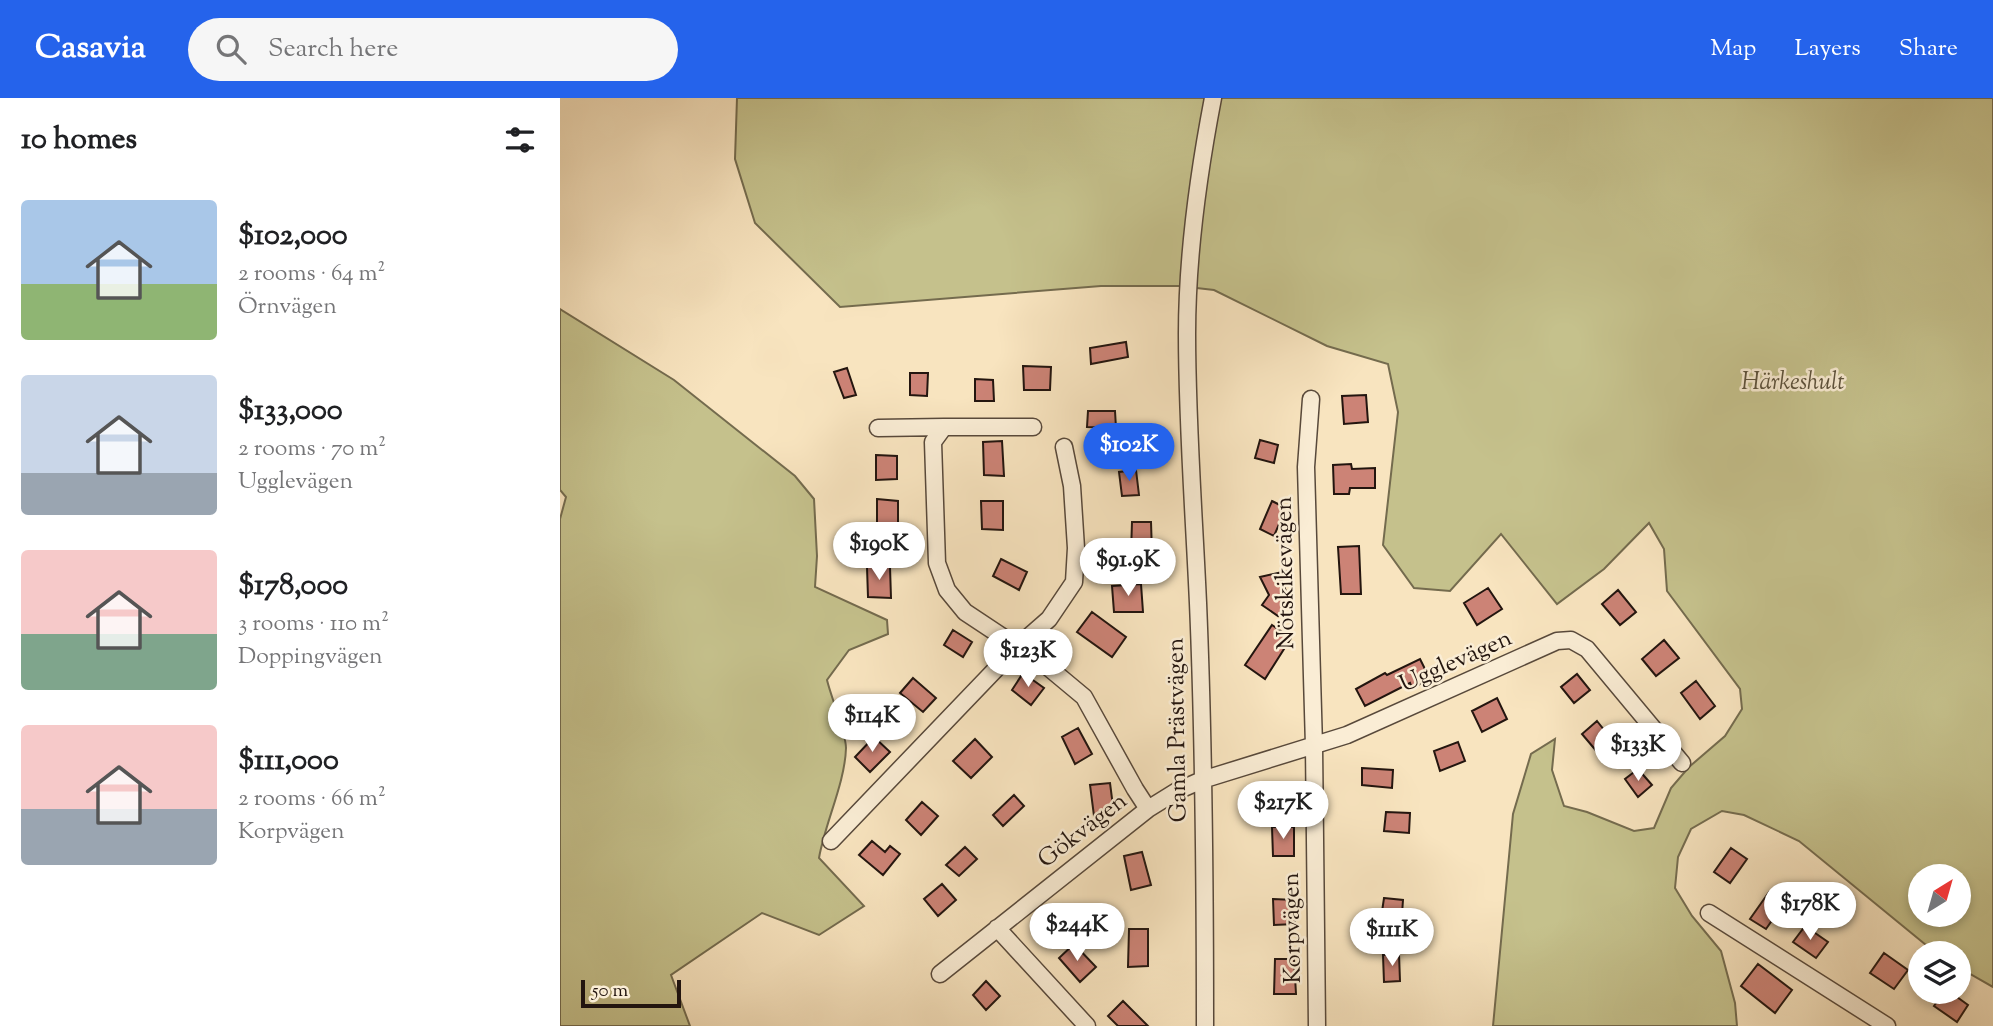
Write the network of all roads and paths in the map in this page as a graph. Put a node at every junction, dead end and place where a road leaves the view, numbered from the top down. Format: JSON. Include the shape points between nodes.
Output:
{"nodes":[{"id":1,"x":1213,"y":98,"type":"edge"},
{"id":2,"x":1311,"y":398,"type":"dead end"},
{"id":3,"x":944,"y":427,"type":"junction"},
{"id":4,"x":1034,"y":427,"type":"dead end"},
{"id":5,"x":878,"y":428,"type":"dead end"},
{"id":6,"x":1063,"y":447,"type":"dead end"},
{"id":7,"x":1017,"y":647,"type":"junction"},
{"id":8,"x":1314,"y":746,"type":"junction"},
{"id":9,"x":1682,"y":763,"type":"dead end"},
{"id":10,"x":1202,"y":780,"type":"junction"},
{"id":11,"x":1148,"y":809,"type":"junction"},
{"id":12,"x":831,"y":841,"type":"dead end"},
{"id":13,"x":1709,"y":913,"type":"dead end"},
{"id":14,"x":997,"y":928,"type":"junction"},
{"id":15,"x":940,"y":974,"type":"dead end"},
{"id":16,"x":1087,"y":1026,"type":"edge"},
{"id":17,"x":1205,"y":1026,"type":"edge"},
{"id":18,"x":1317,"y":1026,"type":"edge"},
{"id":19,"x":1887,"y":1026,"type":"edge"}],
"edges":[{"from":1,"to":10,"type":"street","name":"Gamla Prästvägen","via":[[1199,178],[1187,333]]},
{"from":2,"to":8,"type":"street","name":"Nötskikevägen","via":[[1306,467]]},
{"from":3,"to":4,"type":"street"},
{"from":3,"to":5,"type":"street"},
{"from":3,"to":7,"type":"street","via":[[933,442],[937,563],[947,590],[965,612]]},
{"from":6,"to":7,"type":"street","via":[[1072,486],[1074,582],[1049,619]]},
{"from":7,"to":11,"type":"street","via":[[1084,697]]},
{"from":7,"to":12,"type":"street"},
{"from":8,"to":9,"type":"street","name":"Ugglevägen","via":[[1557,641],[1571,640],[1587,649]]},
{"from":8,"to":10,"type":"street","name":"Ugglevägen"},
{"from":8,"to":18,"type":"street","name":"Korpvägen"},
{"from":10,"to":11,"type":"street","name":"Gökvägen"},
{"from":10,"to":17,"type":"street","name":"Gamla Prästvägen"},
{"from":11,"to":14,"type":"street","name":"Gökvägen"},
{"from":13,"to":19,"type":"street"},
{"from":14,"to":15,"type":"street","name":"Gökvägen"},
{"from":14,"to":16,"type":"street"}]}
